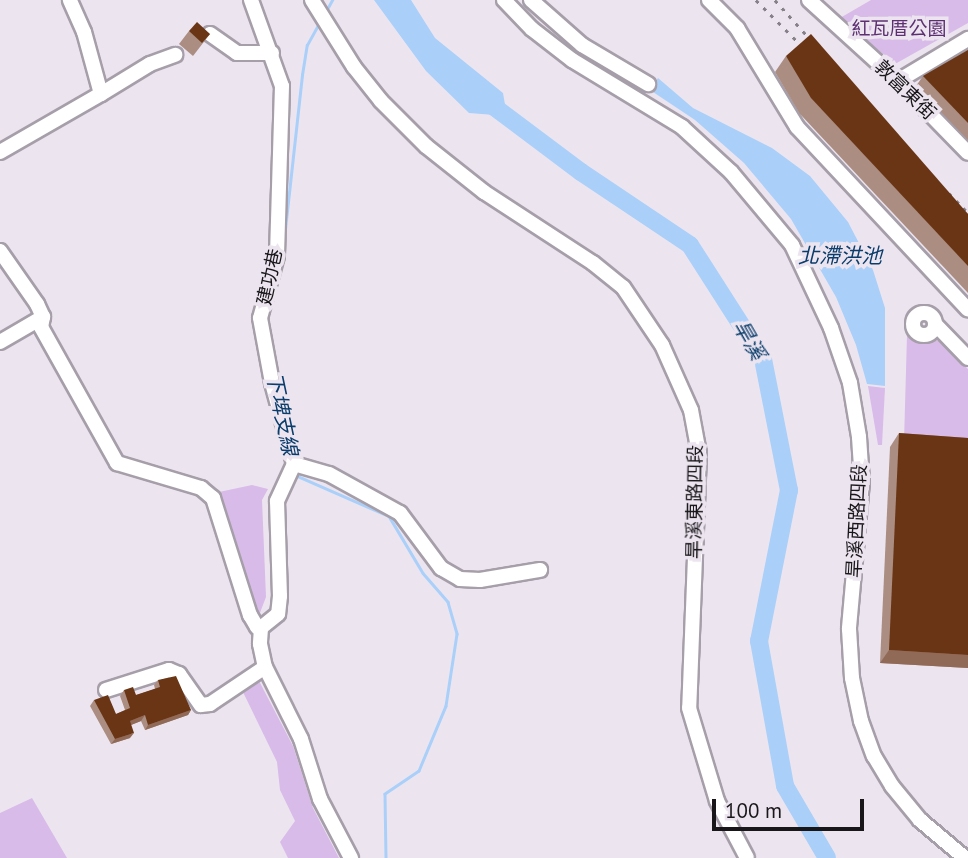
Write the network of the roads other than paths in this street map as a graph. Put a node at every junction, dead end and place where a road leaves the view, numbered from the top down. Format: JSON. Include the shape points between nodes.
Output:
{"nodes":[{"id":1,"x":70,"y":0,"type":"edge"},
{"id":2,"x":251,"y":0,"type":"edge"},
{"id":3,"x":313,"y":0,"type":"edge"},
{"id":4,"x":504,"y":0,"type":"edge"},
{"id":5,"x":531,"y":0,"type":"edge"},
{"id":6,"x":709,"y":0,"type":"edge"},
{"id":7,"x":809,"y":0,"type":"edge"},
{"id":8,"x":210,"y":34,"type":"edge"},
{"id":9,"x":968,"y":38,"type":"edge"},
{"id":10,"x":272,"y":53,"type":"junction"},
{"id":11,"x":175,"y":55,"type":"dead end"},
{"id":12,"x":898,"y":81,"type":"junction"},
{"id":13,"x":648,"y":84,"type":"dead end"},
{"id":14,"x":101,"y":94,"type":"junction"},
{"id":15,"x":0,"y":152,"type":"edge"},
{"id":16,"x":968,"y":153,"type":"edge"},
{"id":17,"x":0,"y":251,"type":"edge"},
{"id":18,"x":968,"y":310,"type":"edge"},
{"id":19,"x":43,"y":317,"type":"junction"},
{"id":20,"x":936,"y":332,"type":"dead end"},
{"id":21,"x":0,"y":342,"type":"edge"},
{"id":22,"x":968,"y":358,"type":"edge"},
{"id":23,"x":294,"y":464,"type":"junction"},
{"id":24,"x":540,"y":570,"type":"dead end"},
{"id":25,"x":261,"y":628,"type":"junction"},
{"id":26,"x":265,"y":667,"type":"junction"},
{"id":27,"x":106,"y":690,"type":"dead end"},
{"id":28,"x":351,"y":858,"type":"edge"},
{"id":29,"x":747,"y":858,"type":"edge"},
{"id":30,"x":965,"y":858,"type":"edge"}],
"edges":[{"from":1,"to":14,"type":"street"},
{"from":2,"to":10,"type":"street","name":"建功巷"},
{"from":3,"to":29,"type":"street","name":"旱溪東路四段","via":[[354,67],[417,137],[484,192],[623,287],[662,345],[691,410],[699,453],[689,708],[717,801]]},
{"from":4,"to":30,"type":"street","name":"旱溪西路四段","via":[[572,60],[682,127],[730,172],[792,245],[831,328],[850,383],[859,437],[862,482],[849,629],[861,721],[892,786],[920,820]]},
{"from":5,"to":13,"type":"street","via":[[582,45]]},
{"from":6,"to":18,"type":"street","via":[[737,28],[797,127]]},
{"from":7,"to":12,"type":"street","name":"敦富東街"},
{"from":8,"to":10,"type":"street","via":[[237,53]]},
{"from":9,"to":12,"type":"street"},
{"from":10,"to":23,"type":"street","name":"建功巷","via":[[282,86],[277,256],[260,318]]},
{"from":11,"to":14,"type":"street","via":[[150,64]]},
{"from":12,"to":16,"type":"street","name":"敦富東街"},
{"from":14,"to":15,"type":"street"},
{"from":17,"to":19,"type":"street"},
{"from":19,"to":21,"type":"street"},
{"from":19,"to":25,"type":"street","via":[[41,327],[117,463],[201,488],[213,498],[250,615]]},
{"from":20,"to":22,"type":"street"},
{"from":23,"to":24,"type":"street","via":[[329,474],[400,513],[441,568],[460,579]]},
{"from":23,"to":25,"type":"street","via":[[277,501],[278,614]]},
{"from":25,"to":26,"type":"street"},
{"from":26,"to":27,"type":"street","via":[[210,704],[201,705],[179,674],[169,670]]},
{"from":26,"to":28,"type":"street","via":[[301,738],[320,799]]}]}
